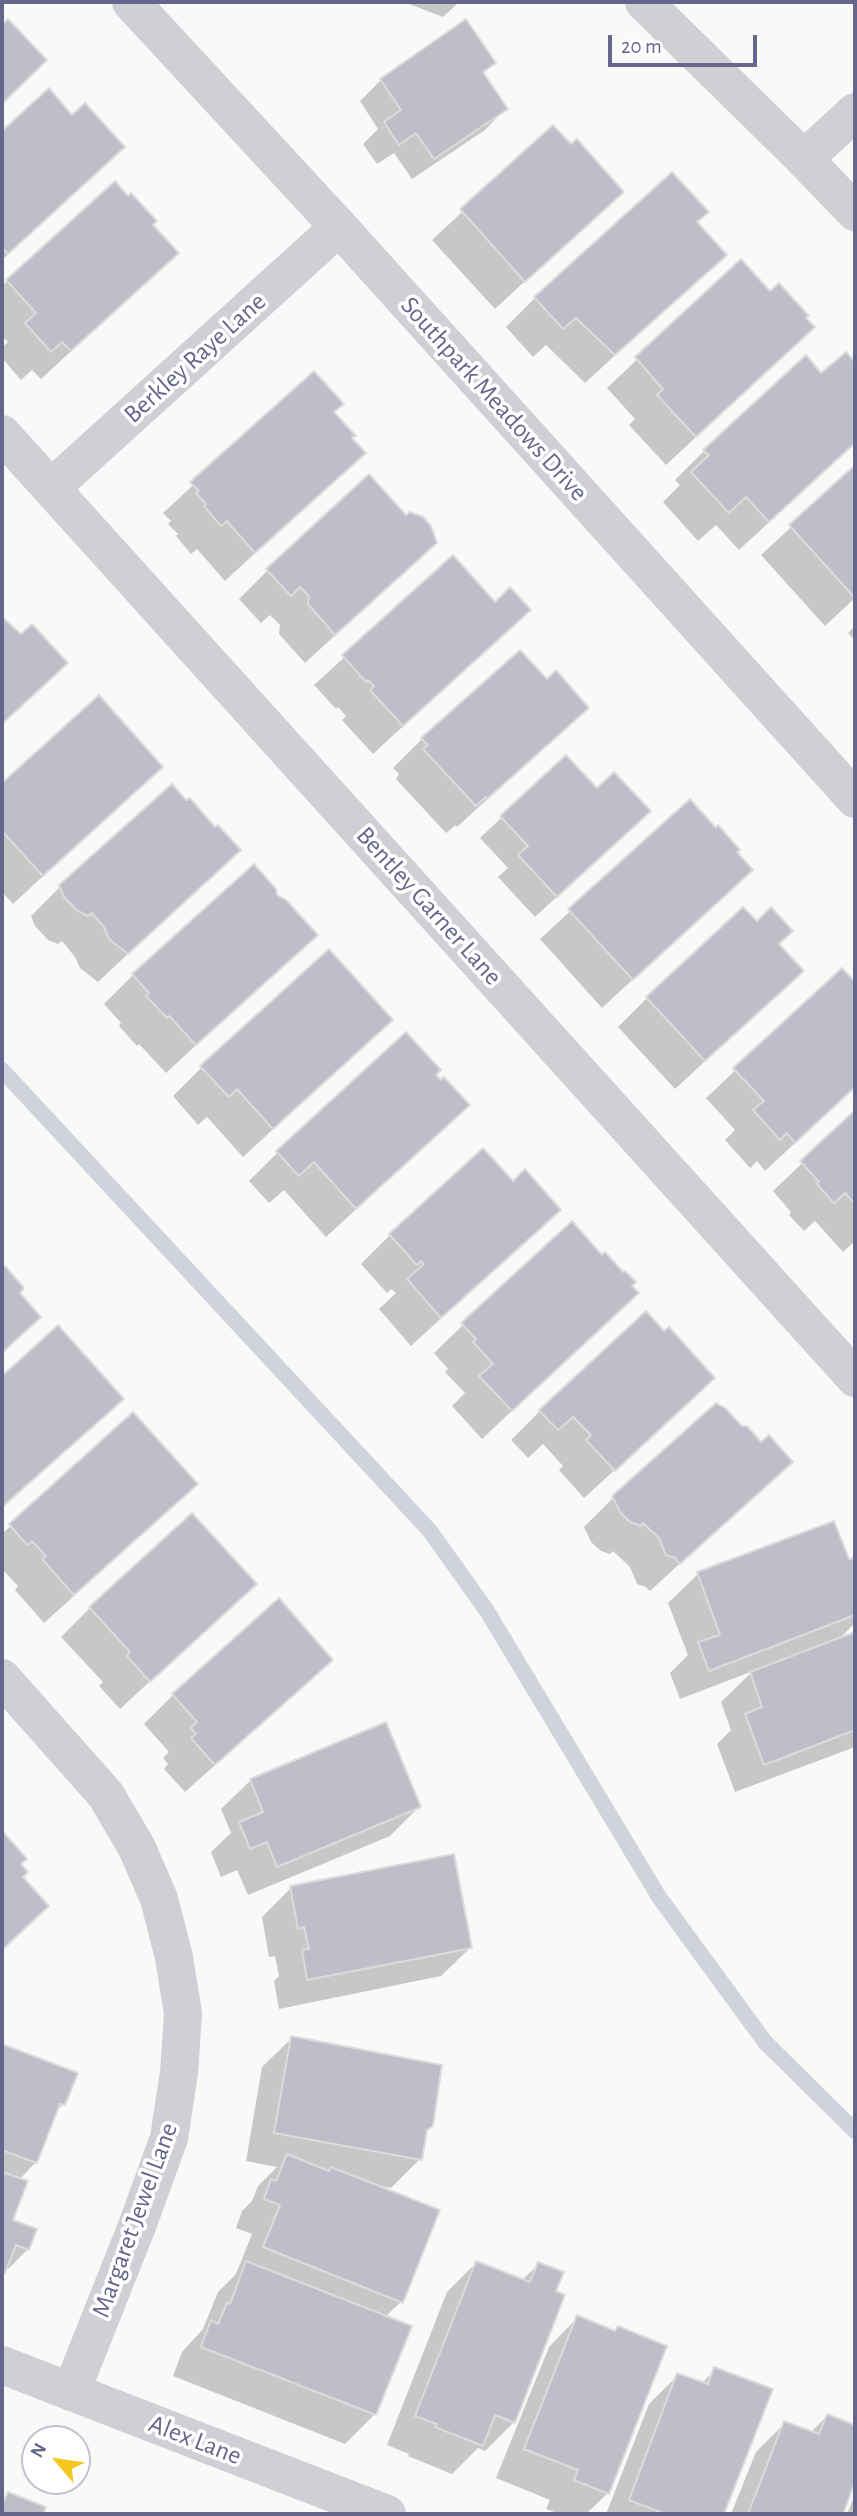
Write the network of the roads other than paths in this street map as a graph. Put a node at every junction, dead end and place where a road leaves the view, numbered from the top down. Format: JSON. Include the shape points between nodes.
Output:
{"nodes":[{"id":1,"x":131,"y":2,"type":"edge"},
{"id":2,"x":644,"y":2,"type":"edge"},
{"id":3,"x":855,"y":112,"type":"edge"},
{"id":4,"x":804,"y":159,"type":"junction"},
{"id":5,"x":855,"y":212,"type":"edge"},
{"id":6,"x":339,"y":227,"type":"junction"},
{"id":7,"x":2,"y":434,"type":"edge"},
{"id":8,"x":51,"y":488,"type":"junction"},
{"id":9,"x":855,"y":799,"type":"edge"},
{"id":10,"x":855,"y":1378,"type":"edge"},
{"id":11,"x":2,"y":1678,"type":"edge"},
{"id":12,"x":2,"y":2365,"type":"edge"},
{"id":13,"x":71,"y":2392,"type":"junction"},
{"id":14,"x":387,"y":2514,"type":"edge"}],
"edges":[{"from":1,"to":6,"type":"street","name":"Southpark Meadows Drive"},
{"from":2,"to":4,"type":"street"},
{"from":3,"to":4,"type":"street"},
{"from":4,"to":5,"type":"street"},
{"from":6,"to":8,"type":"street","name":"Berkley Raye Lane"},
{"from":6,"to":9,"type":"street","name":"Southpark Meadows Drive"},
{"from":7,"to":8,"type":"street","name":"Bentley Garner Lane"},
{"from":8,"to":10,"type":"street","name":"Bentley Garner Lane"},
{"from":11,"to":13,"type":"street","name":"Margaret Jewel Lane","via":[[106,1795],[138,1848],[159,1899],[183,2014],[169,2138]]},
{"from":12,"to":13,"type":"street","name":"Alex Lane"},
{"from":13,"to":14,"type":"street","name":"Alex Lane"}]}
